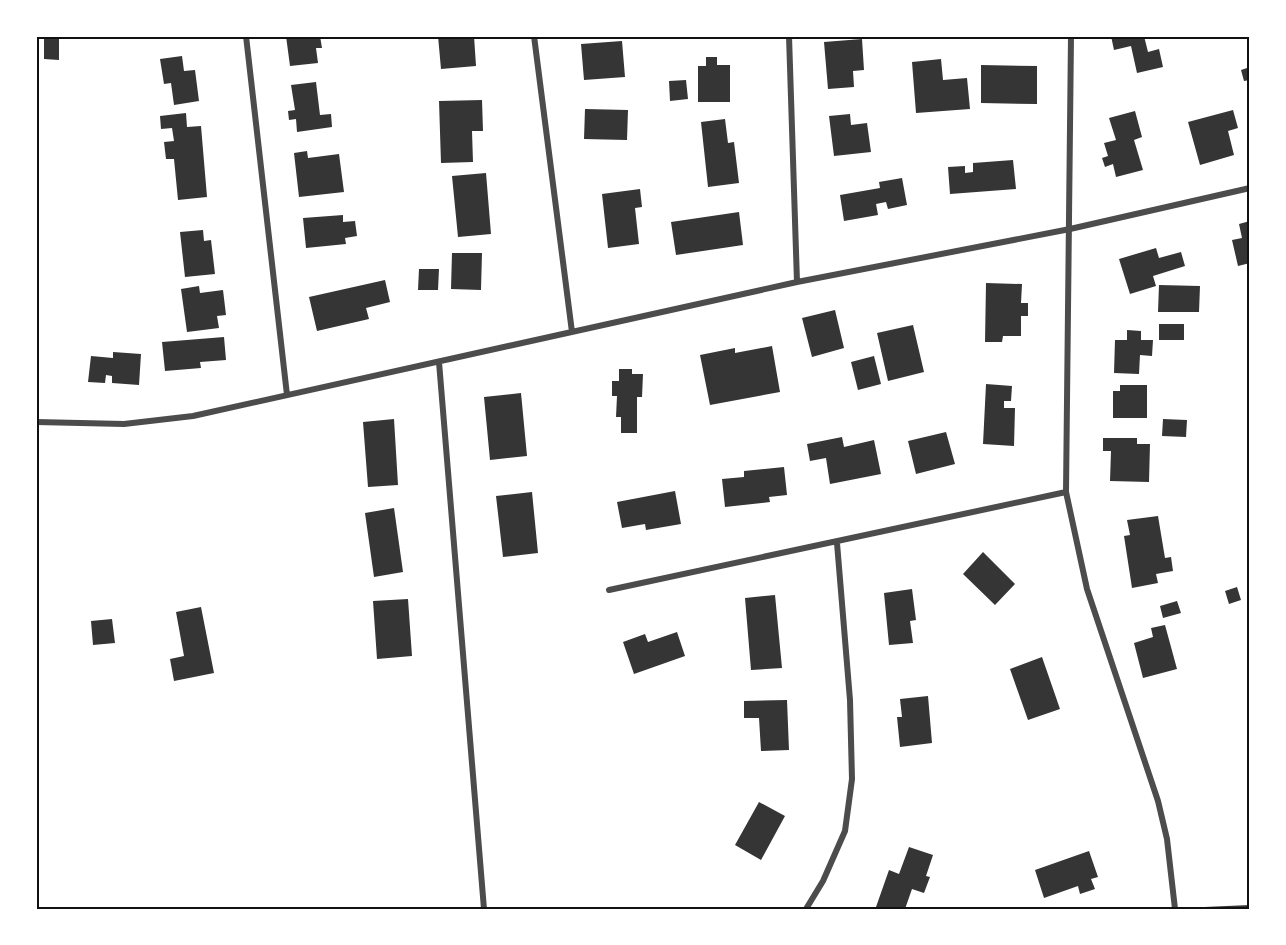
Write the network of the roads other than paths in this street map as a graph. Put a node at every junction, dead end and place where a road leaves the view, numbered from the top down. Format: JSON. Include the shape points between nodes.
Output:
{"nodes":[{"id":1,"x":246,"y":36,"type":"edge"},
{"id":2,"x":534,"y":36,"type":"edge"},
{"id":3,"x":789,"y":36,"type":"edge"},
{"id":4,"x":1071,"y":36,"type":"edge"},
{"id":5,"x":1250,"y":188,"type":"edge"},
{"id":6,"x":1070,"y":228,"type":"junction"},
{"id":7,"x":797,"y":282,"type":"junction"},
{"id":8,"x":572,"y":332,"type":"junction"},
{"id":9,"x":439,"y":362,"type":"junction"},
{"id":10,"x":287,"y":395,"type":"junction"},
{"id":11,"x":36,"y":423,"type":"edge"},
{"id":12,"x":1066,"y":492,"type":"junction"},
{"id":13,"x":837,"y":543,"type":"junction"},
{"id":14,"x":609,"y":590,"type":"dead end"},
{"id":15,"x":484,"y":909,"type":"edge"},
{"id":16,"x":806,"y":909,"type":"edge"},
{"id":17,"x":1175,"y":909,"type":"edge"}],
"edges":[{"from":1,"to":10,"type":"street"},
{"from":2,"to":8,"type":"street"},
{"from":3,"to":7,"type":"street"},
{"from":4,"to":6,"type":"street"},
{"from":5,"to":6,"type":"street"},
{"from":6,"to":7,"type":"street"},
{"from":6,"to":12,"type":"street"},
{"from":7,"to":8,"type":"street"},
{"from":8,"to":9,"type":"street"},
{"from":9,"to":10,"type":"street"},
{"from":9,"to":15,"type":"street"},
{"from":10,"to":11,"type":"street","via":[[146,423]]},
{"from":12,"to":13,"type":"street"},
{"from":12,"to":17,"type":"street","via":[[1086,589],[1158,801]]},
{"from":13,"to":14,"type":"street"},
{"from":13,"to":16,"type":"street","via":[[852,778],[845,831],[824,881]]}]}
